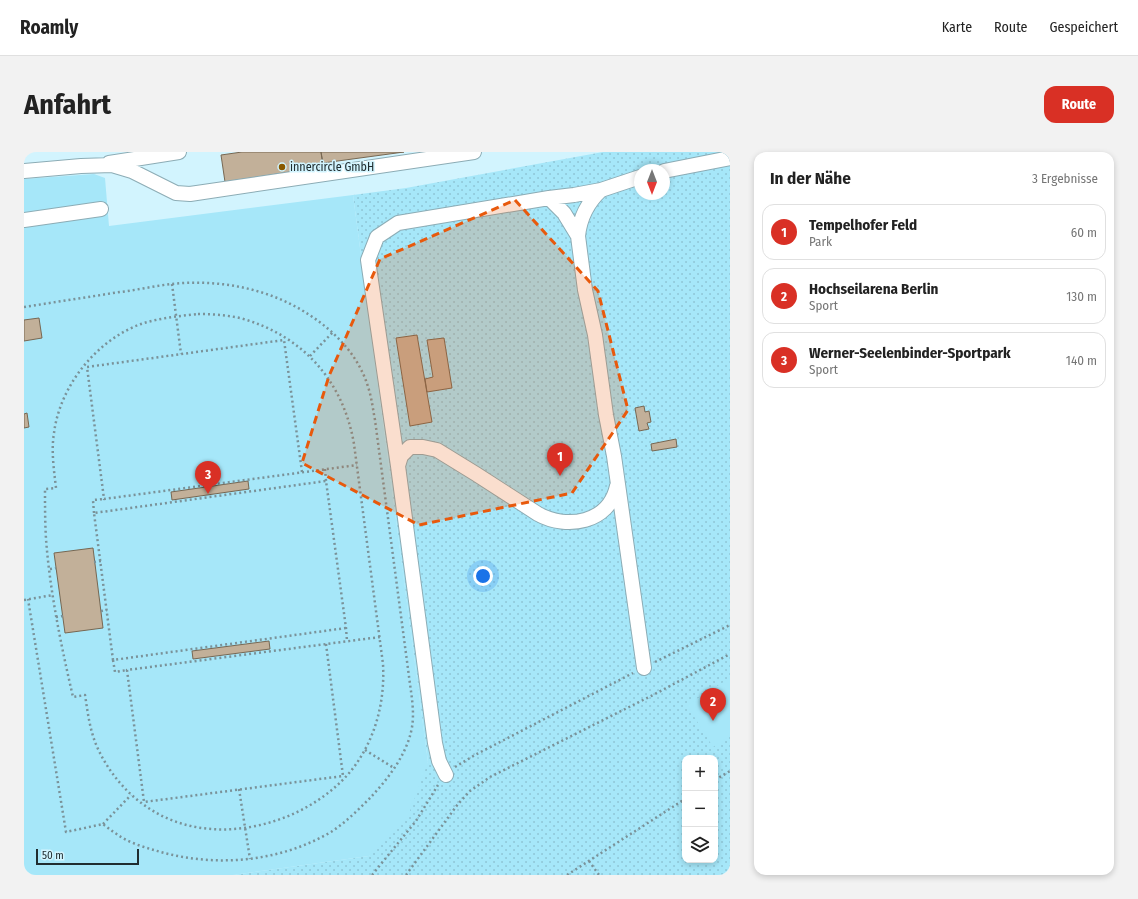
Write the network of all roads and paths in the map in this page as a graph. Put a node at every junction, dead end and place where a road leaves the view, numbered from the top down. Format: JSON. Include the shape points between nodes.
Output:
{"nodes":[{"id":1,"x":179,"y":152,"type":"edge"},
{"id":2,"x":474,"y":152,"type":"edge"},
{"id":3,"x":147,"y":154,"type":"edge"},
{"id":4,"x":730,"y":158,"type":"edge"},
{"id":5,"x":93,"y":166,"type":"junction"},
{"id":6,"x":670,"y":170,"type":"edge"},
{"id":7,"x":24,"y":171,"type":"edge"},
{"id":8,"x":634,"y":179,"type":"edge"},
{"id":9,"x":601,"y":190,"type":"junction"},
{"id":10,"x":549,"y":198,"type":"junction"},
{"id":11,"x":100,"y":209,"type":"dead end"},
{"id":12,"x":24,"y":220,"type":"edge"},
{"id":13,"x":578,"y":236,"type":"junction"},
{"id":14,"x":172,"y":284,"type":"junction"},
{"id":15,"x":24,"y":307,"type":"edge"},
{"id":16,"x":176,"y":316,"type":"junction"},
{"id":17,"x":333,"y":332,"type":"junction"},
{"id":18,"x":285,"y":339,"type":"junction"},
{"id":19,"x":181,"y":354,"type":"junction"},
{"id":20,"x":310,"y":356,"type":"junction"},
{"id":21,"x":86,"y":366,"type":"junction"},
{"id":22,"x":357,"y":465,"type":"junction"},
{"id":23,"x":398,"y":466,"type":"junction"},
{"id":24,"x":325,"y":469,"type":"junction"},
{"id":25,"x":302,"y":472,"type":"junction"},
{"id":26,"x":326,"y":481,"type":"junction"},
{"id":27,"x":617,"y":484,"type":"junction"},
{"id":28,"x":104,"y":499,"type":"junction"},
{"id":29,"x":94,"y":513,"type":"junction"},
{"id":30,"x":94,"y":562,"type":"dead end"},
{"id":31,"x":101,"y":562,"type":"junction"},
{"id":32,"x":56,"y":568,"type":"dead end"},
{"id":33,"x":50,"y":569,"type":"junction"},
{"id":34,"x":53,"y":595,"type":"junction"},
{"id":35,"x":26,"y":599,"type":"edge"},
{"id":36,"x":107,"y":610,"type":"junction"},
{"id":37,"x":101,"y":611,"type":"dead end"},
{"id":38,"x":62,"y":616,"type":"dead end"},
{"id":39,"x":56,"y":617,"type":"junction"},
{"id":40,"x":730,"y":625,"type":"edge"},
{"id":41,"x":346,"y":628,"type":"junction"},
{"id":42,"x":380,"y":637,"type":"junction"},
{"id":43,"x":347,"y":641,"type":"junction"},
{"id":44,"x":326,"y":644,"type":"junction"},
{"id":45,"x":730,"y":654,"type":"edge"},
{"id":46,"x":113,"y":660,"type":"junction"},
{"id":47,"x":644,"y":668,"type":"junction"},
{"id":48,"x":127,"y":670,"type":"junction"},
{"id":49,"x":365,"y":750,"type":"junction"},
{"id":50,"x":394,"y":768,"type":"junction"},
{"id":51,"x":730,"y":771,"type":"edge"},
{"id":52,"x":446,"y":775,"type":"junction"},
{"id":53,"x":344,"y":776,"type":"junction"},
{"id":54,"x":718,"y":778,"type":"edge"},
{"id":55,"x":239,"y":789,"type":"junction"},
{"id":56,"x":131,"y":795,"type":"junction"},
{"id":57,"x":682,"y":801,"type":"edge"},
{"id":58,"x":144,"y":803,"type":"junction"},
{"id":59,"x":103,"y":824,"type":"junction"},
{"id":60,"x":245,"y":827,"type":"junction"},
{"id":61,"x":250,"y":859,"type":"junction"},
{"id":62,"x":589,"y":861,"type":"junction"},
{"id":63,"x":372,"y":875,"type":"edge"},
{"id":64,"x":406,"y":875,"type":"edge"},
{"id":65,"x":567,"y":875,"type":"edge"},
{"id":66,"x":599,"y":875,"type":"edge"}],
"edges":[{"from":1,"to":3,"type":"lane"},
{"from":2,"to":5,"type":"lane","via":[[190,194],[176,193],[132,171],[112,165]]},
{"from":3,"to":5,"type":"lane"},
{"from":4,"to":6,"type":"lane"},
{"from":5,"to":7,"type":"lane"},
{"from":8,"to":9,"type":"lane"},
{"from":9,"to":10,"type":"lane"},
{"from":9,"to":13,"type":"lane","via":[[582,215]]},
{"from":10,"to":13,"type":"lane","via":[[564,213]]},
{"from":10,"to":23,"type":"lane","via":[[398,223],[377,237],[368,260]]},
{"from":11,"to":12,"type":"lane"},
{"from":13,"to":27,"type":"lane","via":[[580,265],[595,335]]},
{"from":14,"to":15,"type":"path"},
{"from":14,"to":16,"type":"path"},
{"from":14,"to":17,"type":"path","via":[[240,286],[296,306]]},
{"from":16,"to":18,"type":"path","via":[[220,314],[239,318],[257,324]]},
{"from":16,"to":19,"type":"path"},
{"from":16,"to":21,"type":"path","via":[[123,332],[108,342]]},
{"from":17,"to":20,"type":"path"},
{"from":17,"to":50,"type":"path","via":[[348,348],[360,367],[369,389],[376,428],[413,711],[411,731],[405,750]]},
{"from":18,"to":19,"type":"path"},
{"from":18,"to":20,"type":"path"},
{"from":18,"to":25,"type":"path"},
{"from":19,"to":21,"type":"path"},
{"from":20,"to":22,"type":"path","via":[[331,382],[346,412]]},
{"from":21,"to":28,"type":"path"},
{"from":21,"to":33,"type":"path","via":[[76,377],[62,404],[54,434],[56,488],[45,489],[46,538]]},
{"from":22,"to":24,"type":"path"},
{"from":22,"to":42,"type":"path"},
{"from":23,"to":27,"type":"lane","via":[[401,456],[410,447],[437,450],[538,514],[557,522],[587,520],[598,514],[615,496]]},
{"from":23,"to":52,"type":"lane","via":[[435,743],[439,761]]},
{"from":24,"to":25,"type":"path"},
{"from":24,"to":26,"type":"path"},
{"from":25,"to":28,"type":"path"},
{"from":26,"to":29,"type":"path"},
{"from":26,"to":41,"type":"path"},
{"from":27,"to":47,"type":"lane"},
{"from":28,"to":29,"type":"path","via":[[93,500]]},
{"from":29,"to":31,"type":"path"},
{"from":30,"to":31,"type":"path"},
{"from":31,"to":36,"type":"path"},
{"from":32,"to":33,"type":"path"},
{"from":33,"to":34,"type":"path"},
{"from":34,"to":35,"type":"path"},
{"from":34,"to":39,"type":"path"},
{"from":35,"to":59,"type":"path","via":[[66,832]]},
{"from":36,"to":37,"type":"path"},
{"from":36,"to":46,"type":"path"},
{"from":38,"to":39,"type":"path"},
{"from":39,"to":56,"type":"path","via":[[73,697],[85,695],[98,749],[114,776]]},
{"from":40,"to":47,"type":"path"},
{"from":41,"to":43,"type":"path"},
{"from":41,"to":46,"type":"path"},
{"from":42,"to":43,"type":"path"},
{"from":42,"to":49,"type":"path","via":[[384,675],[382,698],[378,717]]},
{"from":43,"to":44,"type":"path"},
{"from":44,"to":48,"type":"path"},
{"from":44,"to":53,"type":"path"},
{"from":45,"to":64,"type":"path","via":[[490,777],[470,791],[458,804]]},
{"from":46,"to":48,"type":"path","via":[[115,672]]},
{"from":47,"to":52,"type":"path","via":[[475,755]]},
{"from":48,"to":58,"type":"path"},
{"from":49,"to":50,"type":"path"},
{"from":49,"to":53,"type":"path"},
{"from":50,"to":61,"type":"path","via":[[356,812],[332,832],[302,846]]},
{"from":51,"to":54,"type":"path"},
{"from":52,"to":63,"type":"path","via":[[416,821]]},
{"from":53,"to":55,"type":"path"},
{"from":53,"to":60,"type":"path","via":[[332,790],[301,811],[283,819]]},
{"from":55,"to":58,"type":"path"},
{"from":55,"to":60,"type":"path"},
{"from":56,"to":58,"type":"path"},
{"from":56,"to":59,"type":"path"},
{"from":57,"to":62,"type":"path"},
{"from":58,"to":60,"type":"path","via":[[163,816],[190,826],[217,829]]},
{"from":59,"to":61,"type":"path","via":[[121,837],[165,853],[188,858]]},
{"from":60,"to":61,"type":"path"},
{"from":62,"to":65,"type":"path"},
{"from":62,"to":66,"type":"path"}]}
